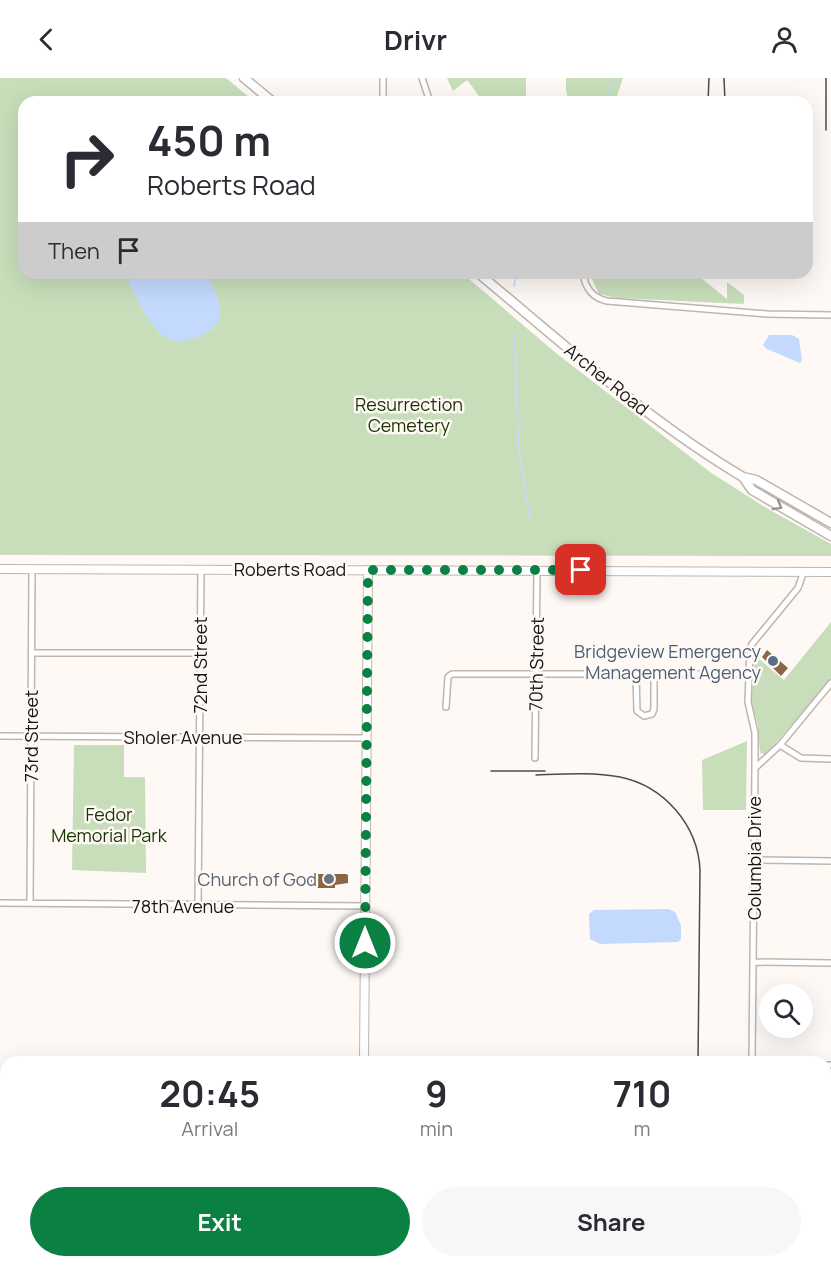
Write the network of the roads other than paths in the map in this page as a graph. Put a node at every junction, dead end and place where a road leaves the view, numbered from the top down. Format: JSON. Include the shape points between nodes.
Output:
{"nodes":[{"id":1,"x":244,"y":78,"type":"edge"},
{"id":2,"x":383,"y":78,"type":"edge"},
{"id":3,"x":422,"y":78,"type":"edge"},
{"id":4,"x":266,"y":96,"type":"edge"},
{"id":5,"x":383,"y":96,"type":"edge"},
{"id":6,"x":428,"y":96,"type":"edge"},
{"id":7,"x":485,"y":279,"type":"edge"},
{"id":8,"x":584,"y":279,"type":"edge"},
{"id":9,"x":831,"y":315,"type":"edge"},
{"id":10,"x":743,"y":477,"type":"junction"},
{"id":11,"x":831,"y":523,"type":"edge"},
{"id":12,"x":831,"y":536,"type":"edge"},
{"id":13,"x":0,"y":568,"type":"edge"},
{"id":14,"x":32,"y":569,"type":"junction"},
{"id":15,"x":201,"y":569,"type":"junction"},
{"id":16,"x":368,"y":570,"type":"junction"},
{"id":17,"x":537,"y":570,"type":"junction"},
{"id":18,"x":804,"y":572,"type":"junction"},
{"id":19,"x":831,"y":572,"type":"edge"},
{"id":20,"x":32,"y":653,"type":"junction"},
{"id":21,"x":200,"y":653,"type":"junction"},
{"id":22,"x":748,"y":674,"type":"junction"},
{"id":23,"x":536,"y":675,"type":"junction"},
{"id":24,"x":636,"y":675,"type":"junction"},
{"id":25,"x":654,"y":675,"type":"junction"},
{"id":26,"x":831,"y":683,"type":"edge"},
{"id":27,"x":446,"y":707,"type":"dead end"},
{"id":28,"x":0,"y":736,"type":"edge"},
{"id":29,"x":31,"y":737,"type":"junction"},
{"id":30,"x":199,"y":737,"type":"junction"},
{"id":31,"x":367,"y":738,"type":"junction"},
{"id":32,"x":780,"y":745,"type":"junction"},
{"id":33,"x":535,"y":758,"type":"dead end"},
{"id":34,"x":831,"y":759,"type":"edge"},
{"id":35,"x":754,"y":768,"type":"junction"},
{"id":36,"x":753,"y":860,"type":"junction"},
{"id":37,"x":831,"y":861,"type":"edge"},
{"id":38,"x":0,"y":903,"type":"edge"},
{"id":39,"x":30,"y":903,"type":"junction"},
{"id":40,"x":198,"y":906,"type":"junction"},
{"id":41,"x":365,"y":906,"type":"junction"},
{"id":42,"x":753,"y":962,"type":"junction"},
{"id":43,"x":831,"y":963,"type":"edge"},
{"id":44,"x":364,"y":1056,"type":"edge"},
{"id":45,"x":752,"y":1056,"type":"edge"}],
"edges":[{"from":1,"to":4,"type":"main road"},
{"from":2,"to":5,"type":"street"},
{"from":3,"to":6,"type":"street"},
{"from":7,"to":10,"type":"main road","name":"Archer Road","via":[[617,389]]},
{"from":8,"to":9,"type":"street","via":[[590,292],[607,301]]},
{"from":10,"to":11,"type":"main road","name":"Archer Road","via":[[756,480]]},
{"from":10,"to":12,"type":"main road","name":"Archer Road","one_way":true,"via":[[752,490]]},
{"from":13,"to":14,"type":"street","name":"Roberts Road"},
{"from":14,"to":15,"type":"street","name":"Roberts Road"},
{"from":14,"to":20,"type":"street","name":"73rd Street"},
{"from":15,"to":16,"type":"street","name":"Roberts Road"},
{"from":15,"to":21,"type":"street","name":"72nd Street"},
{"from":16,"to":17,"type":"street","name":"Roberts Road"},
{"from":16,"to":31,"type":"street"},
{"from":17,"to":18,"type":"street","name":"Roberts Road"},
{"from":17,"to":23,"type":"street","name":"70th Street"},
{"from":18,"to":19,"type":"street","name":"Roberts Road"},
{"from":18,"to":22,"type":"street","name":"Columbia Drive","via":[[798,588],[752,644]]},
{"from":20,"to":21,"type":"street"},
{"from":20,"to":29,"type":"street","name":"73rd Street"},
{"from":21,"to":30,"type":"street","name":"72nd Street"},
{"from":22,"to":25,"type":"street"},
{"from":22,"to":35,"type":"street","name":"Columbia Drive","via":[[749,709],[755,733]]},
{"from":23,"to":24,"type":"street"},
{"from":23,"to":27,"type":"street","via":[[452,674],[446,682]]},
{"from":23,"to":33,"type":"street","name":"70th Street"},
{"from":24,"to":25,"type":"street"},
{"from":24,"to":25,"type":"street","via":[[637,711],[644,716],[654,709]]},
{"from":26,"to":32,"type":"street"},
{"from":28,"to":29,"type":"street","name":"Sholer Avenue"},
{"from":29,"to":30,"type":"street","name":"Sholer Avenue"},
{"from":29,"to":39,"type":"street","name":"73rd Street"},
{"from":30,"to":31,"type":"street","name":"Sholer Avenue"},
{"from":30,"to":40,"type":"street","name":"72nd Street"},
{"from":31,"to":41,"type":"street"},
{"from":32,"to":34,"type":"street","via":[[801,758]]},
{"from":32,"to":35,"type":"street"},
{"from":35,"to":36,"type":"street","name":"Columbia Drive"},
{"from":36,"to":37,"type":"street"},
{"from":36,"to":42,"type":"street","name":"Columbia Drive"},
{"from":38,"to":39,"type":"street","name":"78th Avenue"},
{"from":39,"to":40,"type":"street","name":"78th Avenue"},
{"from":40,"to":41,"type":"street","name":"78th Avenue"},
{"from":41,"to":44,"type":"street"},
{"from":42,"to":43,"type":"street"},
{"from":42,"to":45,"type":"street","name":"Columbia Drive"}]}
